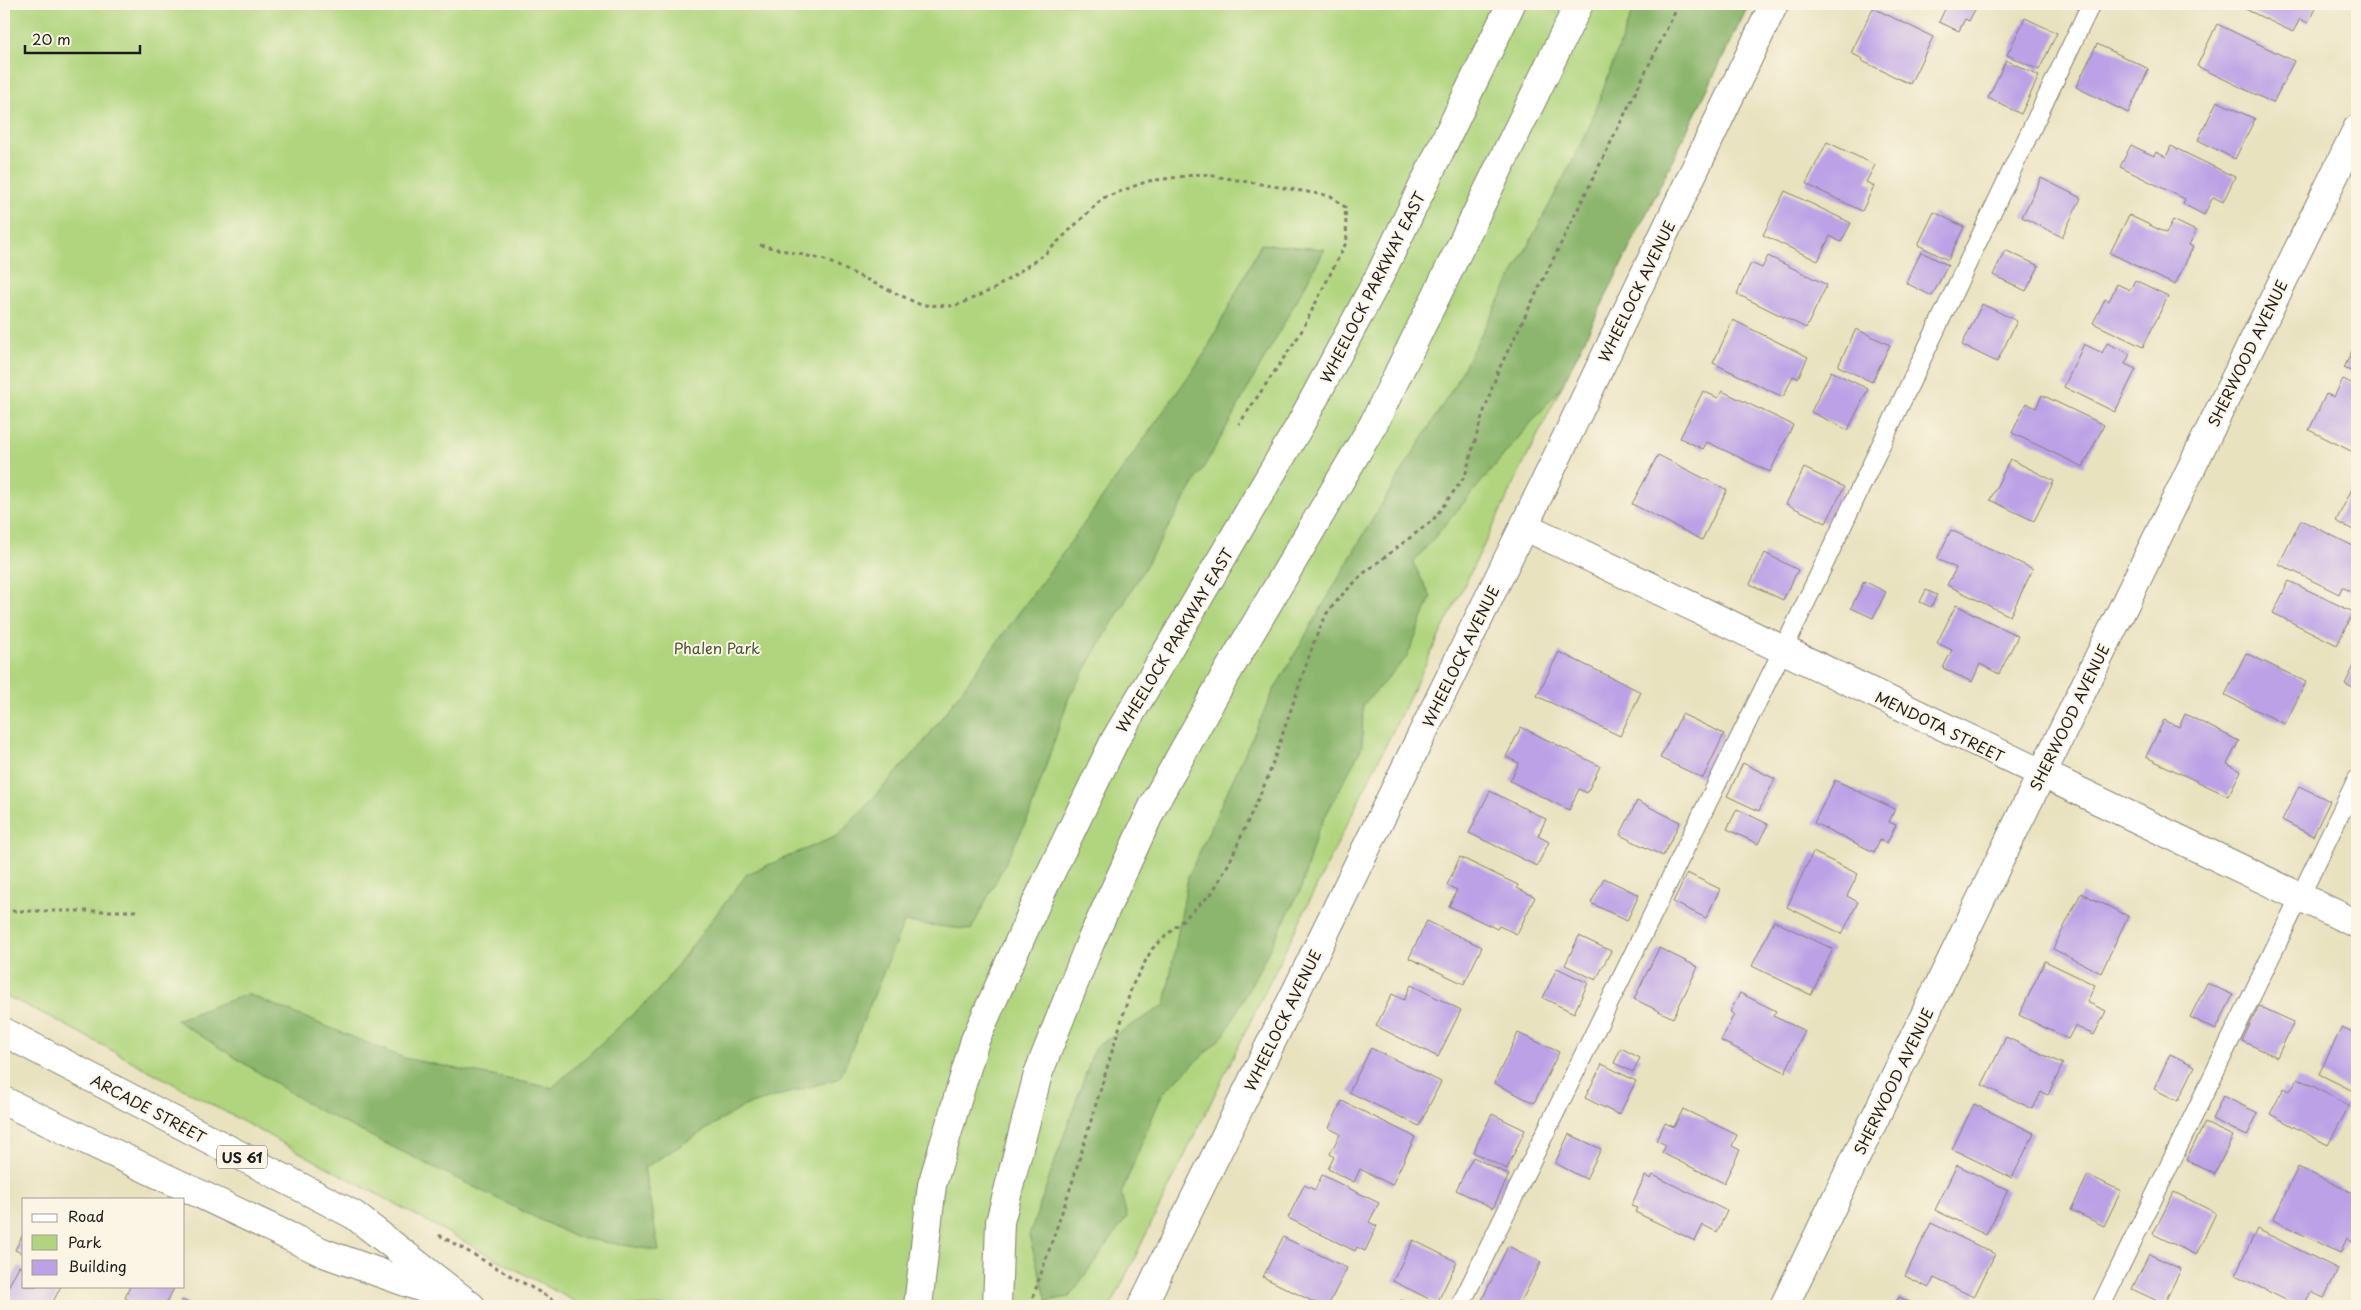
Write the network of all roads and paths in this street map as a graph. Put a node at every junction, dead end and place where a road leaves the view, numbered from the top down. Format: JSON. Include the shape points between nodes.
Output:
{"nodes":[{"id":1,"x":1510,"y":4,"type":"edge"},
{"id":2,"x":1579,"y":4,"type":"edge"},
{"id":3,"x":1679,"y":4,"type":"edge"},
{"id":4,"x":1774,"y":4,"type":"edge"},
{"id":5,"x":2091,"y":4,"type":"edge"},
{"id":6,"x":2357,"y":128,"type":"edge"},
{"id":7,"x":760,"y":245,"type":"dead end"},
{"id":8,"x":1239,"y":424,"type":"dead end"},
{"id":9,"x":1524,"y":526,"type":"junction"},
{"id":10,"x":1783,"y":651,"type":"junction"},
{"id":11,"x":2041,"y":775,"type":"junction"},
{"id":12,"x":2357,"y":779,"type":"edge"},
{"id":13,"x":2300,"y":897,"type":"junction"},
{"id":14,"x":4,"y":911,"type":"edge"},
{"id":15,"x":136,"y":911,"type":"dead end"},
{"id":16,"x":2357,"y":924,"type":"edge"},
{"id":17,"x":4,"y":1032,"type":"edge"},
{"id":18,"x":4,"y":1101,"type":"edge"},
{"id":19,"x":468,"y":1305,"type":"edge"},
{"id":20,"x":918,"y":1306,"type":"edge"},
{"id":21,"x":997,"y":1306,"type":"edge"},
{"id":22,"x":1030,"y":1306,"type":"edge"},
{"id":23,"x":1142,"y":1306,"type":"edge"},
{"id":24,"x":1460,"y":1306,"type":"edge"},
{"id":25,"x":1784,"y":1306,"type":"edge"},
{"id":26,"x":2101,"y":1306,"type":"edge"}],
"edges":[{"from":1,"to":20,"type":"street","name":"WHEELOCK PARKWAY EAST","via":[[1375,284],[1300,425],[1115,740],[1039,896],[975,1040],[932,1185]]},
{"from":2,"to":21,"type":"street","via":[[1374,422],[1154,804],[1090,943],[1038,1074],[1000,1222]]},
{"from":3,"to":22,"type":"path","via":[[1498,371],[1465,476],[1432,520],[1364,573],[1327,613],[1268,777],[1229,863],[1212,893],[1152,949],[1132,986],[1072,1183]]},
{"from":4,"to":9,"type":"street","name":"WHEELOCK AVENUE"},
{"from":5,"to":10,"type":"lane"},
{"from":6,"to":11,"type":"street","name":"SHERWOOD AVENUE"},
{"from":7,"to":8,"type":"path","via":[[825,260],[921,305],[954,306],[994,289],[1045,254],[1104,198],[1148,181],[1202,174],[1331,196],[1345,207],[1347,241],[1300,334]]},
{"from":9,"to":10,"type":"street","name":"MENDOTA STREET"},
{"from":9,"to":23,"type":"street","name":"WHEELOCK AVENUE"},
{"from":10,"to":11,"type":"street","name":"MENDOTA STREET"},
{"from":10,"to":24,"type":"lane"},
{"from":11,"to":13,"type":"street","name":"MENDOTA STREET"},
{"from":11,"to":25,"type":"street","name":"SHERWOOD AVENUE"},
{"from":12,"to":13,"type":"lane"},
{"from":13,"to":16,"type":"street","name":"MENDOTA STREET"},
{"from":13,"to":26,"type":"lane"},
{"from":14,"to":15,"type":"path"},
{"from":17,"to":19,"type":"street","name":"ARCADE STREET","number":"US 61","via":[[354,1215]]},
{"from":18,"to":19,"type":"street","name":"ARCADE STREET","number":"US 61","via":[[324,1254]]}]}
